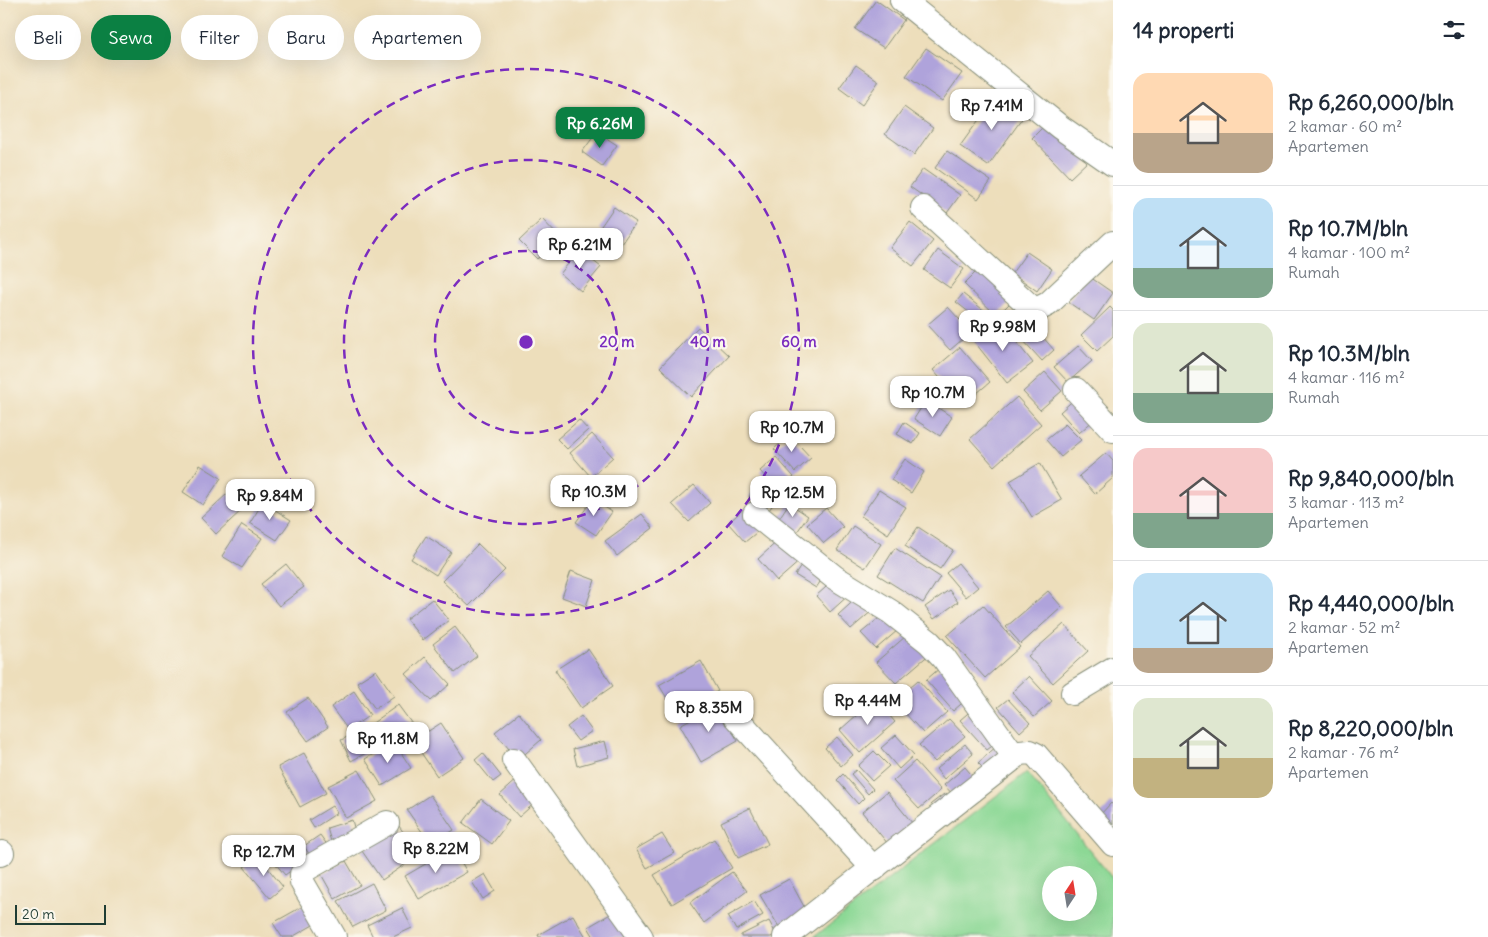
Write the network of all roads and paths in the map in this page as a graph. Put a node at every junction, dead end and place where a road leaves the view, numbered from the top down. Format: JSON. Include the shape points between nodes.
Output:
{"nodes":[{"id":1,"x":902,"y":0,"type":"edge"},
{"id":2,"x":1113,"y":164,"type":"edge"},
{"id":3,"x":923,"y":208,"type":"dead end"},
{"id":4,"x":1113,"y":243,"type":"edge"},
{"id":5,"x":1076,"y":390,"type":"dead end"},
{"id":6,"x":1113,"y":430,"type":"edge"},
{"id":7,"x":755,"y":514,"type":"dead end"},
{"id":8,"x":1113,"y":668,"type":"edge"},
{"id":9,"x":1073,"y":693,"type":"dead end"},
{"id":10,"x":731,"y":712,"type":"dead end"},
{"id":11,"x":1014,"y":756,"type":"junction"},
{"id":12,"x":514,"y":760,"type":"dead end"},
{"id":13,"x":387,"y":823,"type":"dead end"},
{"id":14,"x":1113,"y":844,"type":"edge"},
{"id":15,"x":874,"y":869,"type":"junction"},
{"id":16,"x":334,"y":937,"type":"edge"},
{"id":17,"x":641,"y":937,"type":"edge"},
{"id":18,"x":785,"y":937,"type":"edge"}],
"edges":[{"from":1,"to":2,"type":"street","via":[[1060,127]]},
{"from":3,"to":4,"type":"street","via":[[1032,308],[1048,304]]},
{"from":5,"to":6,"type":"street"},
{"from":7,"to":11,"type":"street","via":[[834,577],[891,612],[930,642]]},
{"from":8,"to":9,"type":"street"},
{"from":10,"to":15,"type":"street"},
{"from":11,"to":14,"type":"street","via":[[1026,751],[1036,755]]},
{"from":11,"to":15,"type":"street"},
{"from":12,"to":17,"type":"street"},
{"from":13,"to":16,"type":"street","via":[[302,874],[302,882]]},
{"from":15,"to":18,"type":"street"}]}
